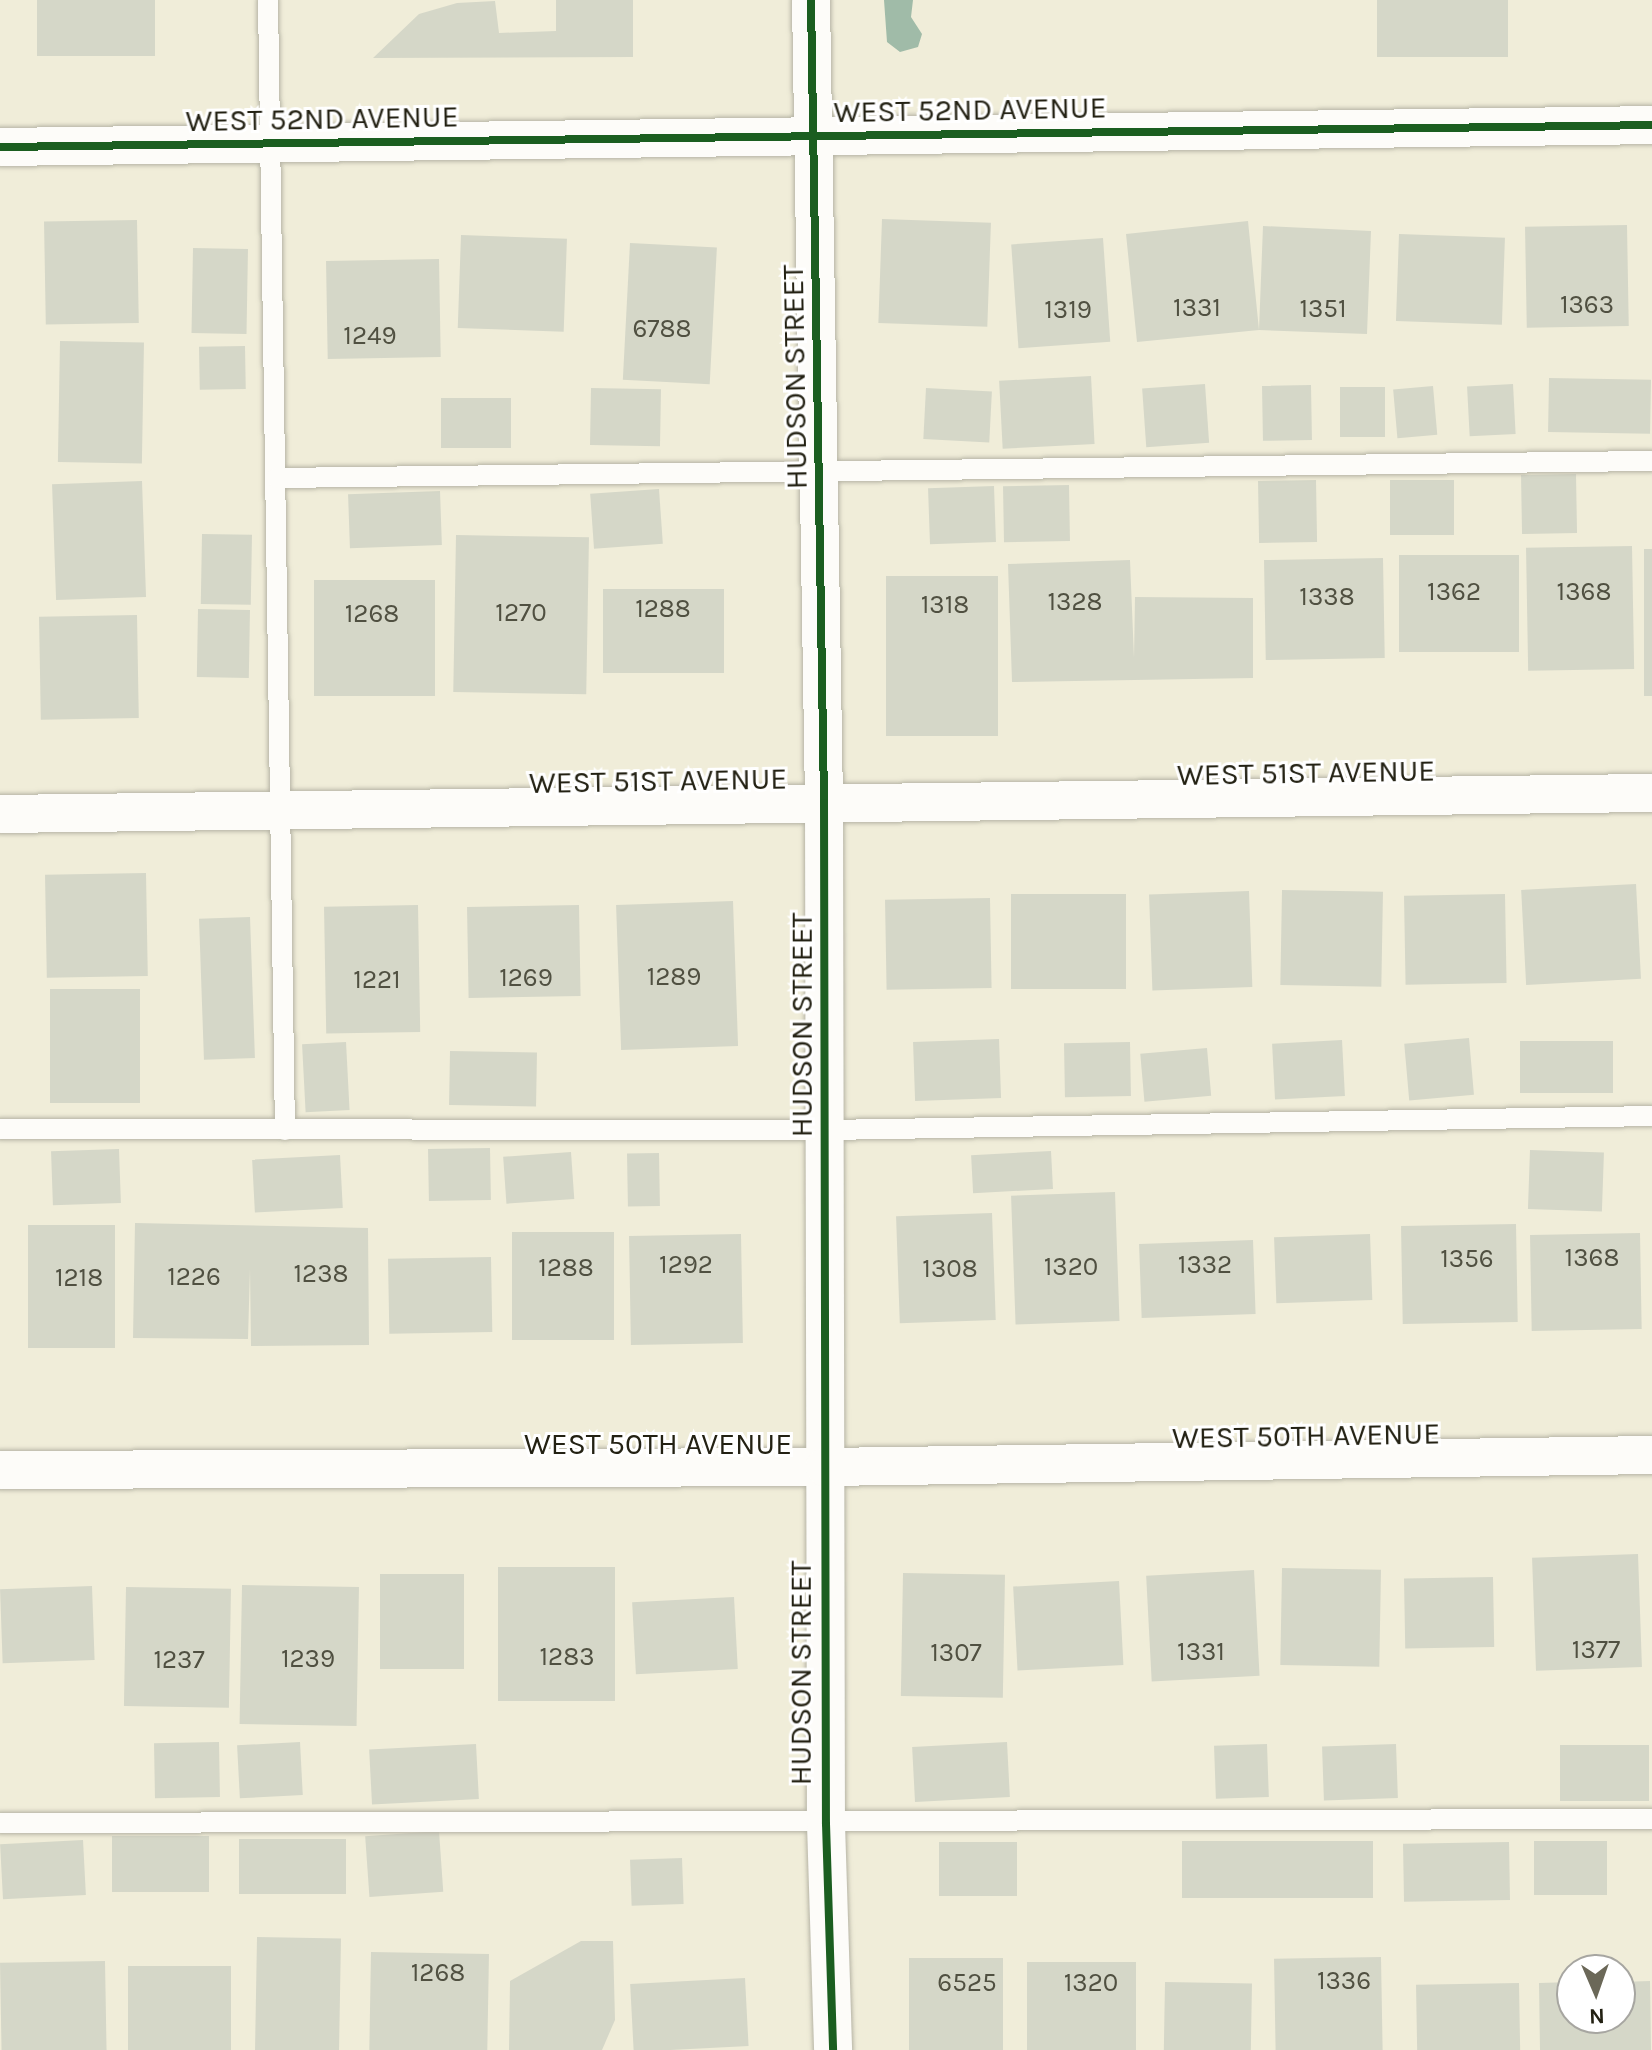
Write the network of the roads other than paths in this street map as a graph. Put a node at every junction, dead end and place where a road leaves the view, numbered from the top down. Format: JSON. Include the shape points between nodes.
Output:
{"nodes":[{"id":1,"x":268,"y":0,"type":"edge"},
{"id":2,"x":811,"y":0,"type":"edge"},
{"id":3,"x":1652,"y":125,"type":"edge"},
{"id":4,"x":815,"y":136,"type":"junction"},
{"id":5,"x":271,"y":144,"type":"junction"},
{"id":6,"x":0,"y":147,"type":"edge"},
{"id":7,"x":1652,"y":461,"type":"edge"},
{"id":8,"x":821,"y":471,"type":"junction"},
{"id":9,"x":277,"y":478,"type":"junction"},
{"id":10,"x":1652,"y":793,"type":"edge"},
{"id":11,"x":824,"y":803,"type":"junction"},
{"id":12,"x":281,"y":810,"type":"junction"},
{"id":13,"x":0,"y":814,"type":"edge"},
{"id":14,"x":1652,"y":1116,"type":"edge"},
{"id":15,"x":0,"y":1129,"type":"edge"},
{"id":16,"x":285,"y":1130,"type":"junction"},
{"id":17,"x":827,"y":1130,"type":"junction"},
{"id":18,"x":1652,"y":1455,"type":"edge"},
{"id":19,"x":825,"y":1467,"type":"junction"},
{"id":20,"x":0,"y":1470,"type":"edge"},
{"id":21,"x":1652,"y":1819,"type":"edge"},
{"id":22,"x":0,"y":1823,"type":"edge"},
{"id":23,"x":826,"y":1824,"type":"junction"},
{"id":24,"x":833,"y":2050,"type":"edge"}],
"edges":[{"from":1,"to":5,"type":"lane"},
{"from":2,"to":4,"type":"street","name":"HUDSON STREET"},
{"from":3,"to":4,"type":"street","name":"WEST 52ND AVENUE"},
{"from":4,"to":5,"type":"street","name":"WEST 52ND AVENUE"},
{"from":4,"to":8,"type":"street","name":"HUDSON STREET"},
{"from":5,"to":6,"type":"street","name":"WEST 52ND AVENUE"},
{"from":5,"to":9,"type":"lane"},
{"from":7,"to":8,"type":"lane"},
{"from":8,"to":9,"type":"lane"},
{"from":8,"to":11,"type":"street","name":"HUDSON STREET"},
{"from":9,"to":12,"type":"lane"},
{"from":10,"to":11,"type":"street","name":"WEST 51ST AVENUE"},
{"from":11,"to":12,"type":"street","name":"WEST 51ST AVENUE"},
{"from":11,"to":17,"type":"street","name":"HUDSON STREET"},
{"from":12,"to":13,"type":"street","name":"WEST 51ST AVENUE"},
{"from":12,"to":16,"type":"lane"},
{"from":14,"to":17,"type":"lane"},
{"from":15,"to":16,"type":"lane"},
{"from":16,"to":17,"type":"lane"},
{"from":17,"to":19,"type":"street","name":"HUDSON STREET"},
{"from":18,"to":19,"type":"street","name":"WEST 50TH AVENUE"},
{"from":19,"to":20,"type":"street","name":"WEST 50TH AVENUE"},
{"from":19,"to":23,"type":"street","name":"HUDSON STREET"},
{"from":21,"to":23,"type":"lane"},
{"from":22,"to":23,"type":"lane"},
{"from":23,"to":24,"type":"street","name":"HUDSON STREET"}]}
